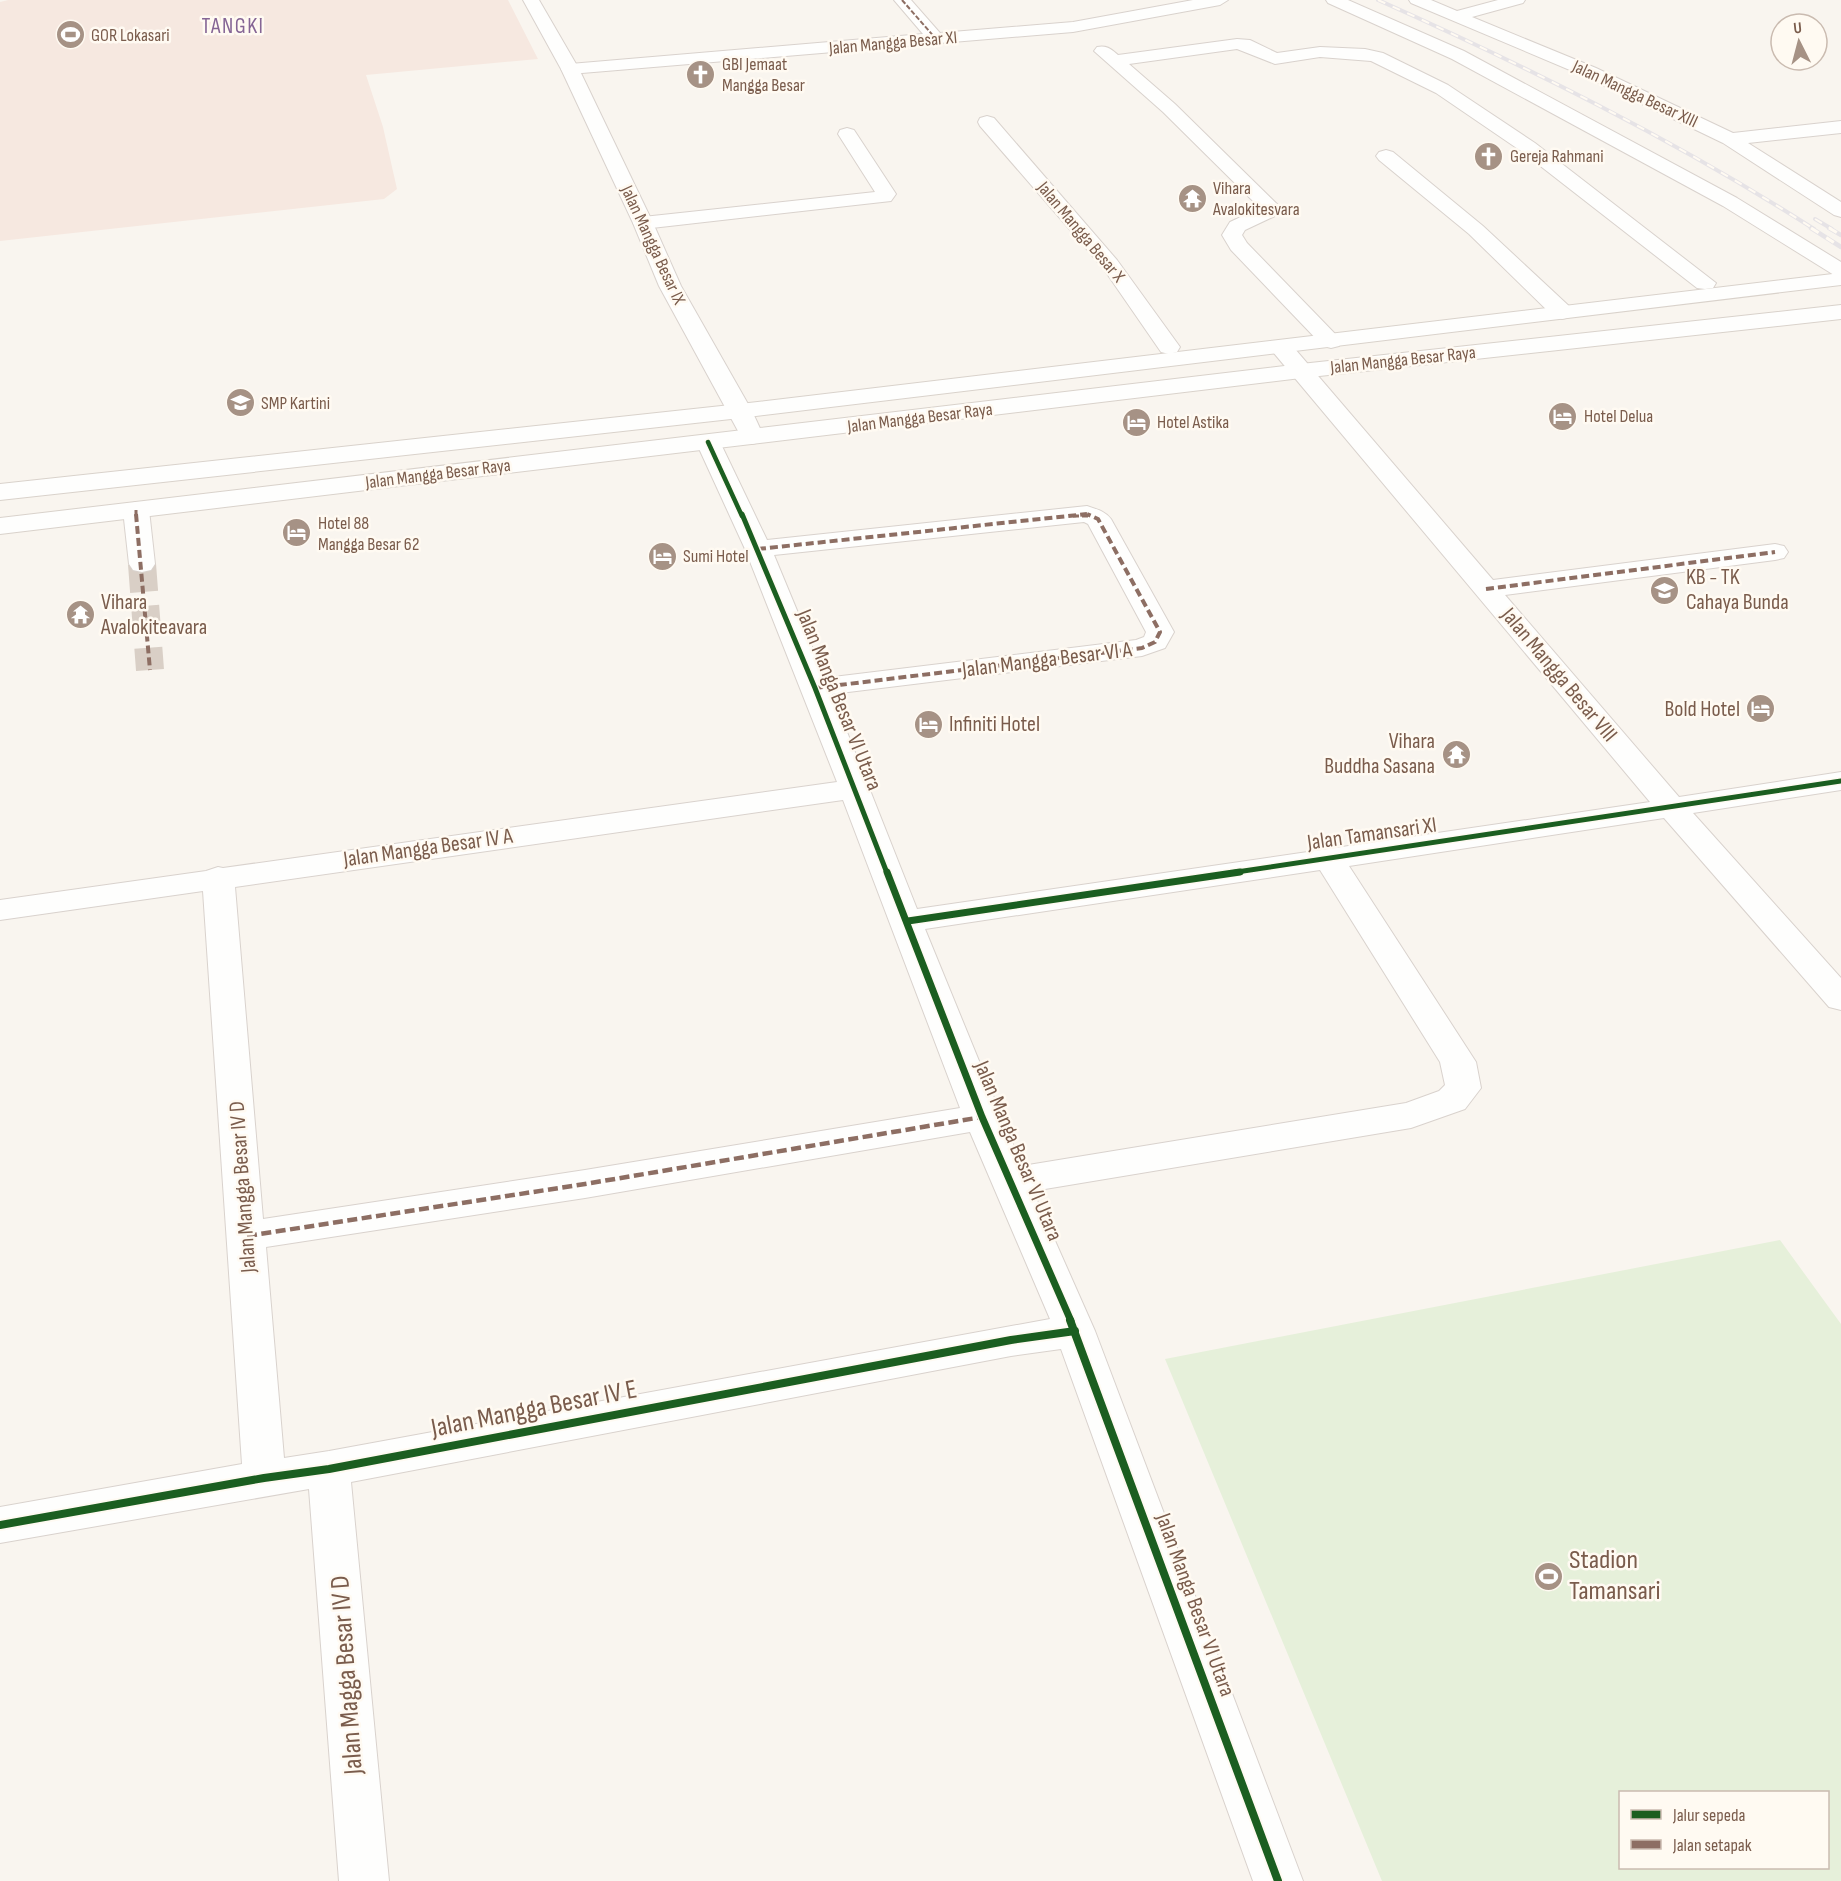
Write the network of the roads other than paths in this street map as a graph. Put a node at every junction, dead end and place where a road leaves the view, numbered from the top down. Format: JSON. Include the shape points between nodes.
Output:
{"nodes":[{"id":1,"x":515,"y":0,"type":"edge"},
{"id":2,"x":531,"y":0,"type":"edge"},
{"id":3,"x":902,"y":0,"type":"edge"},
{"id":4,"x":1220,"y":0,"type":"edge"},
{"id":5,"x":1334,"y":0,"type":"edge"},
{"id":6,"x":1417,"y":0,"type":"edge"},
{"id":7,"x":1516,"y":0,"type":"edge"},
{"id":8,"x":1455,"y":16,"type":"junction"},
{"id":9,"x":1073,"y":27,"type":"junction"},
{"id":10,"x":937,"y":40,"type":"junction"},
{"id":11,"x":560,"y":51,"type":"junction"},
{"id":12,"x":1115,"y":61,"type":"junction"},
{"id":13,"x":570,"y":69,"type":"junction"},
{"id":14,"x":987,"y":122,"type":"dead end"},
{"id":15,"x":1841,"y":127,"type":"edge"},
{"id":16,"x":847,"y":134,"type":"dead end"},
{"id":17,"x":1731,"y":139,"type":"junction"},
{"id":18,"x":1386,"y":156,"type":"dead end"},
{"id":19,"x":1841,"y":211,"type":"edge"},
{"id":20,"x":643,"y":223,"type":"junction"},
{"id":21,"x":1841,"y":271,"type":"edge"},
{"id":22,"x":1841,"y":279,"type":"edge"},
{"id":23,"x":1705,"y":283,"type":"dead end"},
{"id":24,"x":1562,"y":312,"type":"junction"},
{"id":25,"x":1841,"y":312,"type":"edge"},
{"id":26,"x":1331,"y":340,"type":"junction"},
{"id":27,"x":1169,"y":347,"type":"dead end"},
{"id":28,"x":1281,"y":347,"type":"junction"},
{"id":29,"x":1301,"y":371,"type":"junction"},
{"id":30,"x":740,"y":411,"type":"junction"},
{"id":31,"x":752,"y":437,"type":"junction"},
{"id":32,"x":708,"y":442,"type":"junction"},
{"id":33,"x":50,"y":472,"type":"dead end"},
{"id":34,"x":7,"y":491,"type":"edge"},
{"id":35,"x":136,"y":510,"type":"junction"},
{"id":36,"x":0,"y":526,"type":"edge"},
{"id":37,"x":758,"y":549,"type":"junction"},
{"id":38,"x":1775,"y":552,"type":"dead end"},
{"id":39,"x":142,"y":564,"type":"tunnel mouth"},
{"id":40,"x":1486,"y":589,"type":"junction"},
{"id":41,"x":815,"y":688,"type":"junction"},
{"id":42,"x":1841,"y":781,"type":"edge"},
{"id":43,"x":855,"y":789,"type":"junction"},
{"id":44,"x":1671,"y":807,"type":"junction"},
{"id":45,"x":1329,"y":859,"type":"junction"},
{"id":46,"x":220,"y":887,"type":"junction"},
{"id":47,"x":0,"y":910,"type":"edge"},
{"id":48,"x":908,"y":921,"type":"junction"},
{"id":49,"x":1841,"y":999,"type":"edge"},
{"id":50,"x":982,"y":1117,"type":"junction"},
{"id":51,"x":1010,"y":1181,"type":"junction"},
{"id":52,"x":246,"y":1236,"type":"junction"},
{"id":53,"x":1075,"y":1331,"type":"junction"},
{"id":54,"x":329,"y":1469,"type":"junction"},
{"id":55,"x":264,"y":1478,"type":"junction"},
{"id":56,"x":0,"y":1525,"type":"edge"},
{"id":57,"x":364,"y":1881,"type":"edge"},
{"id":58,"x":1278,"y":1881,"type":"edge"}],
"edges":[{"from":1,"to":11,"type":"street","via":[[538,42]]},
{"from":2,"to":11,"type":"street","name":"Jalan Mangga Besar IX"},
{"from":3,"to":10,"type":"street"},
{"from":4,"to":9,"type":"street","name":"Jalan Mangga Besar XI"},
{"from":5,"to":21,"type":"street","via":[[1458,55],[1730,202]]},
{"from":6,"to":8,"type":"street","name":"Jalan Mangga Besar XIII"},
{"from":7,"to":8,"type":"street"},
{"from":8,"to":17,"type":"street","name":"Jalan Mangga Besar XIII","via":[[1590,72]]},
{"from":9,"to":10,"type":"street","name":"Jalan Mangga Besar XI"},
{"from":9,"to":12,"type":"street"},
{"from":10,"to":13,"type":"street","name":"Jalan Mangga Besar XI"},
{"from":11,"to":13,"type":"street","name":"Jalan Mangga Besar IX"},
{"from":12,"to":23,"type":"street","via":[[1237,44],[1275,59],[1340,52],[1377,57],[1442,89],[1528,147]]},
{"from":12,"to":26,"type":"street","via":[[1270,207],[1270,211],[1237,226],[1232,235],[1238,246]]},
{"from":13,"to":20,"type":"street","name":"Jalan Mangga Besar IX"},
{"from":14,"to":27,"type":"street","name":"Jalan Mangga Besar X","via":[[1110,264]]},
{"from":15,"to":17,"type":"street"},
{"from":16,"to":20,"type":"street","via":[[886,194],[884,197]]},
{"from":17,"to":19,"type":"street","name":"Jalan Mangga Besar XIII"},
{"from":18,"to":24,"type":"street","via":[[1476,230]]},
{"from":20,"to":30,"type":"street","name":"Jalan Mangga Besar IX","via":[[670,286]]},
{"from":22,"to":24,"type":"street","name":"Jalan Mangga Besar Raya"},
{"from":24,"to":26,"type":"street","name":"Jalan Mangga Besar Raya"},
{"from":25,"to":29,"type":"street","name":"Jalan Mangga Besar Raya"},
{"from":26,"to":28,"type":"street","name":"Jalan Mangga Besar Raya"},
{"from":28,"to":29,"type":"street","name":"Jalan Mangga Besar VIII"},
{"from":28,"to":30,"type":"street","name":"Jalan Mangga Besar Raya","via":[[1049,368]]},
{"from":29,"to":31,"type":"street","name":"Jalan Mangga Besar Raya"},
{"from":29,"to":40,"type":"street","name":"Jalan Mangga Besar VIII"},
{"from":30,"to":31,"type":"street","name":"Jalan Mangga Besar IX"},
{"from":30,"to":34,"type":"street","name":"Jalan Mangga Besar Raya"},
{"from":31,"to":32,"type":"street","name":"Jalan Mangga Besar Raya"},
{"from":32,"to":35,"type":"street","name":"Jalan Mangga Besar Raya"},
{"from":32,"to":37,"type":"street","name":"Jalan Manga Besar VI Utara"},
{"from":33,"to":34,"type":"street"},
{"from":35,"to":36,"type":"street","name":"Jalan Mangga Besar Raya"},
{"from":35,"to":39,"type":"street"},
{"from":37,"to":41,"type":"street","name":"Jalan Manga Besar VI Utara"},
{"from":37,"to":41,"type":"street","name":"Jalan Mangga Besar VI A","via":[[1087,514],[1098,519],[1160,632],[1155,642],[1142,648]]},
{"from":38,"to":40,"type":"street"},
{"from":40,"to":44,"type":"street","name":"Jalan Mangga Besar VIII"},
{"from":41,"to":43,"type":"street","name":"Jalan Manga Besar VI Utara"},
{"from":42,"to":44,"type":"street","name":"Jalan Tamansari XI"},
{"from":43,"to":46,"type":"street","name":"Jalan Mangga Besar IV A"},
{"from":43,"to":48,"type":"street","name":"Jalan Manga Besar VI Utara"},
{"from":44,"to":45,"type":"street","name":"Jalan Tamansari XI"},
{"from":44,"to":49,"type":"street","name":"Jalan Mangga Besar VIII"},
{"from":45,"to":48,"type":"street","name":"Jalan Tamansari XI"},
{"from":45,"to":51,"type":"street","via":[[1458,1062],[1463,1088],[1452,1100],[1411,1115]]},
{"from":46,"to":47,"type":"street","name":"Jalan Mangga Besar IV A"},
{"from":46,"to":52,"type":"street","name":"Jalan Mangga Besar IV D"},
{"from":48,"to":50,"type":"street","name":"Jalan Manga Besar VI Utara"},
{"from":50,"to":51,"type":"street","name":"Jalan Manga Besar VI Utara"},
{"from":50,"to":52,"type":"street"},
{"from":51,"to":53,"type":"street","name":"Jalan Manga Besar VI Utara"},
{"from":52,"to":55,"type":"street","name":"Jalan Mangga Besar IV D"},
{"from":53,"to":54,"type":"street","name":"Jalan Mangga Besar IV E"},
{"from":53,"to":58,"type":"street","name":"Jalan Manga Besar VI Utara"},
{"from":54,"to":55,"type":"street","name":"Jalan Mangga Besar IV E"},
{"from":54,"to":57,"type":"street","name":"Jalan Magga Besar IV D"},
{"from":55,"to":56,"type":"street","name":"Jalan Mangga Besar IV E"}]}
